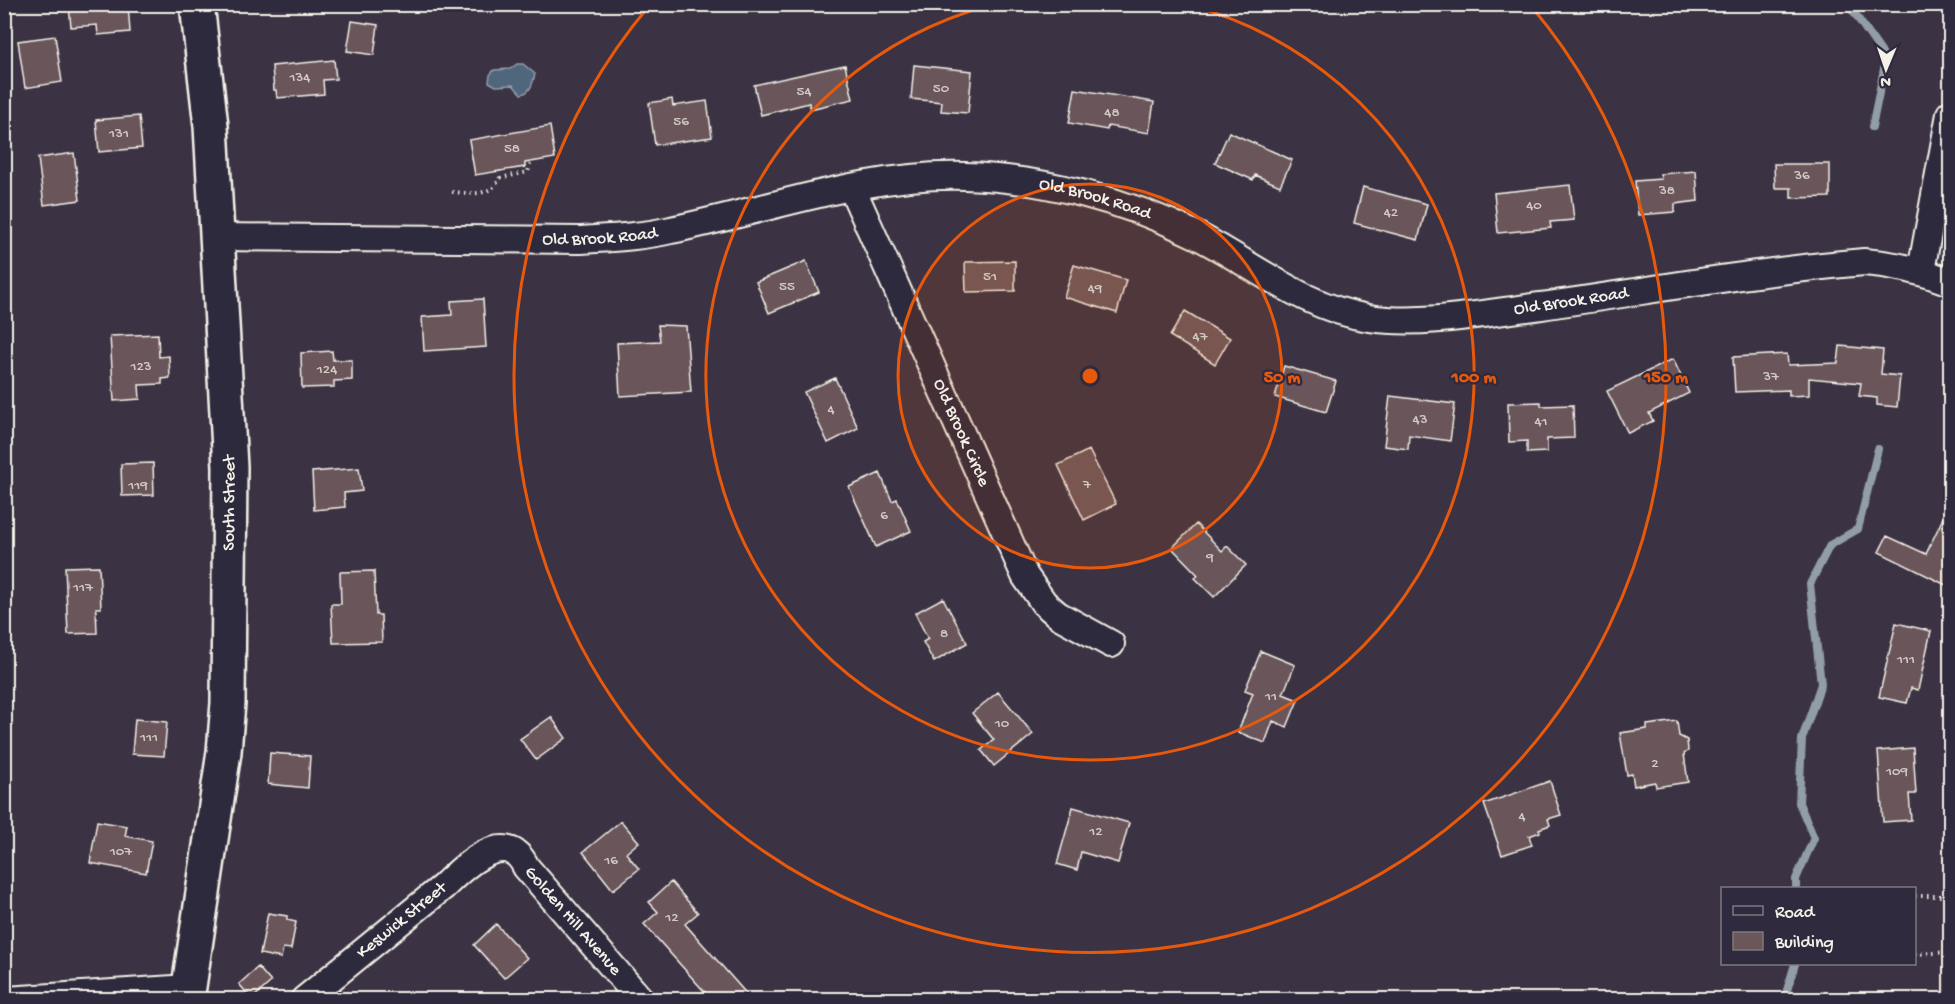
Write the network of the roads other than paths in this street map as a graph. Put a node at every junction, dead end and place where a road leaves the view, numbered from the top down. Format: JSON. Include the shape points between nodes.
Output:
{"nodes":[{"id":1,"x":197,"y":4,"type":"edge"},
{"id":2,"x":1950,"y":114,"type":"edge"},
{"id":3,"x":852,"y":188,"type":"junction"},
{"id":4,"x":216,"y":237,"type":"junction"},
{"id":5,"x":1921,"y":271,"type":"junction"},
{"id":6,"x":1950,"y":282,"type":"edge"},
{"id":7,"x":1111,"y":644,"type":"dead end"},
{"id":8,"x":502,"y":849,"type":"joint"},
{"id":9,"x":188,"y":994,"type":"edge"},
{"id":10,"x":6,"y":999,"type":"edge"},
{"id":11,"x":304,"y":999,"type":"edge"},
{"id":12,"x":641,"y":999,"type":"edge"}],
"edges":[{"from":1,"to":4,"type":"street","name":"South Street","via":[[211,126]]},
{"from":2,"to":5,"type":"street"},
{"from":3,"to":4,"type":"street","name":"Old Brook Road","via":[[668,231],[605,238]]},
{"from":3,"to":5,"type":"street","name":"Old Brook Road","via":[[897,179],[968,176],[1088,195],[1145,213],[1195,235],[1310,300],[1370,318],[1406,320],[1474,315],[1836,264],[1892,264]]},
{"from":3,"to":7,"type":"street","name":"Old Brook Circle","via":[[1025,576],[1058,615]]},
{"from":4,"to":9,"type":"street","name":"South Street","via":[[230,467],[228,703],[225,752]]},
{"from":5,"to":6,"type":"street","name":"Old Brook Road"},
{"from":8,"to":11,"type":"street","name":"Keswick Street","via":[[464,866]]},
{"from":8,"to":12,"type":"street","name":"Golden Hill Avenue","via":[[522,859]]},
{"from":9,"to":10,"type":"street"}]}
